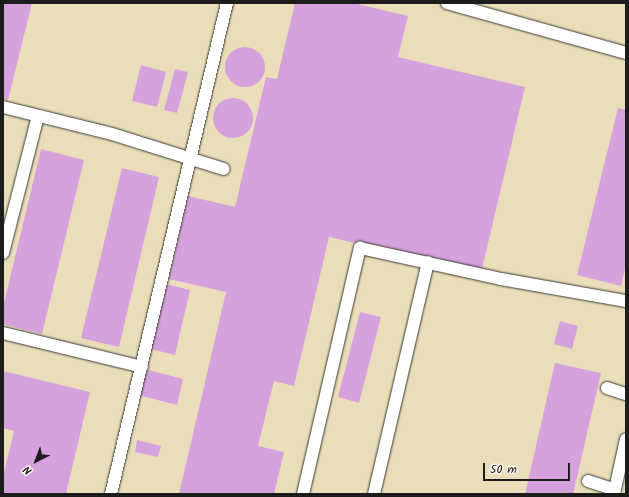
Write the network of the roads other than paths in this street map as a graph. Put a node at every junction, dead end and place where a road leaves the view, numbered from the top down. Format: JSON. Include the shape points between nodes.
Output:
{"nodes":[{"id":1,"x":227,"y":3,"type":"edge"},
{"id":2,"x":447,"y":3,"type":"edge"},
{"id":3,"x":626,"y":53,"type":"edge"},
{"id":4,"x":3,"y":107,"type":"edge"},
{"id":5,"x":38,"y":116,"type":"junction"},
{"id":6,"x":194,"y":158,"type":"junction"},
{"id":7,"x":224,"y":169,"type":"dead end"},
{"id":8,"x":3,"y":253,"type":"edge"},
{"id":9,"x":428,"y":262,"type":"junction"},
{"id":10,"x":626,"y":301,"type":"edge"},
{"id":11,"x":3,"y":333,"type":"edge"},
{"id":12,"x":142,"y":368,"type":"junction"},
{"id":13,"x":607,"y":388,"type":"dead end"},
{"id":14,"x":626,"y":394,"type":"edge"},
{"id":15,"x":626,"y":439,"type":"edge"},
{"id":16,"x":588,"y":481,"type":"dead end"},
{"id":17,"x":615,"y":492,"type":"edge"},
{"id":18,"x":111,"y":494,"type":"edge"},
{"id":19,"x":303,"y":494,"type":"edge"},
{"id":20,"x":374,"y":494,"type":"edge"}],
"edges":[{"from":1,"to":6,"type":"lane"},
{"from":2,"to":3,"type":"lane"},
{"from":4,"to":5,"type":"lane"},
{"from":5,"to":6,"type":"lane"},
{"from":5,"to":8,"type":"lane"},
{"from":6,"to":7,"type":"lane"},
{"from":6,"to":12,"type":"lane"},
{"from":9,"to":10,"type":"lane"},
{"from":9,"to":19,"type":"lane","via":[[365,248],[357,250]]},
{"from":9,"to":20,"type":"lane"},
{"from":11,"to":12,"type":"lane"},
{"from":12,"to":18,"type":"lane"},
{"from":13,"to":14,"type":"lane"},
{"from":15,"to":17,"type":"lane"},
{"from":16,"to":17,"type":"lane"}]}
